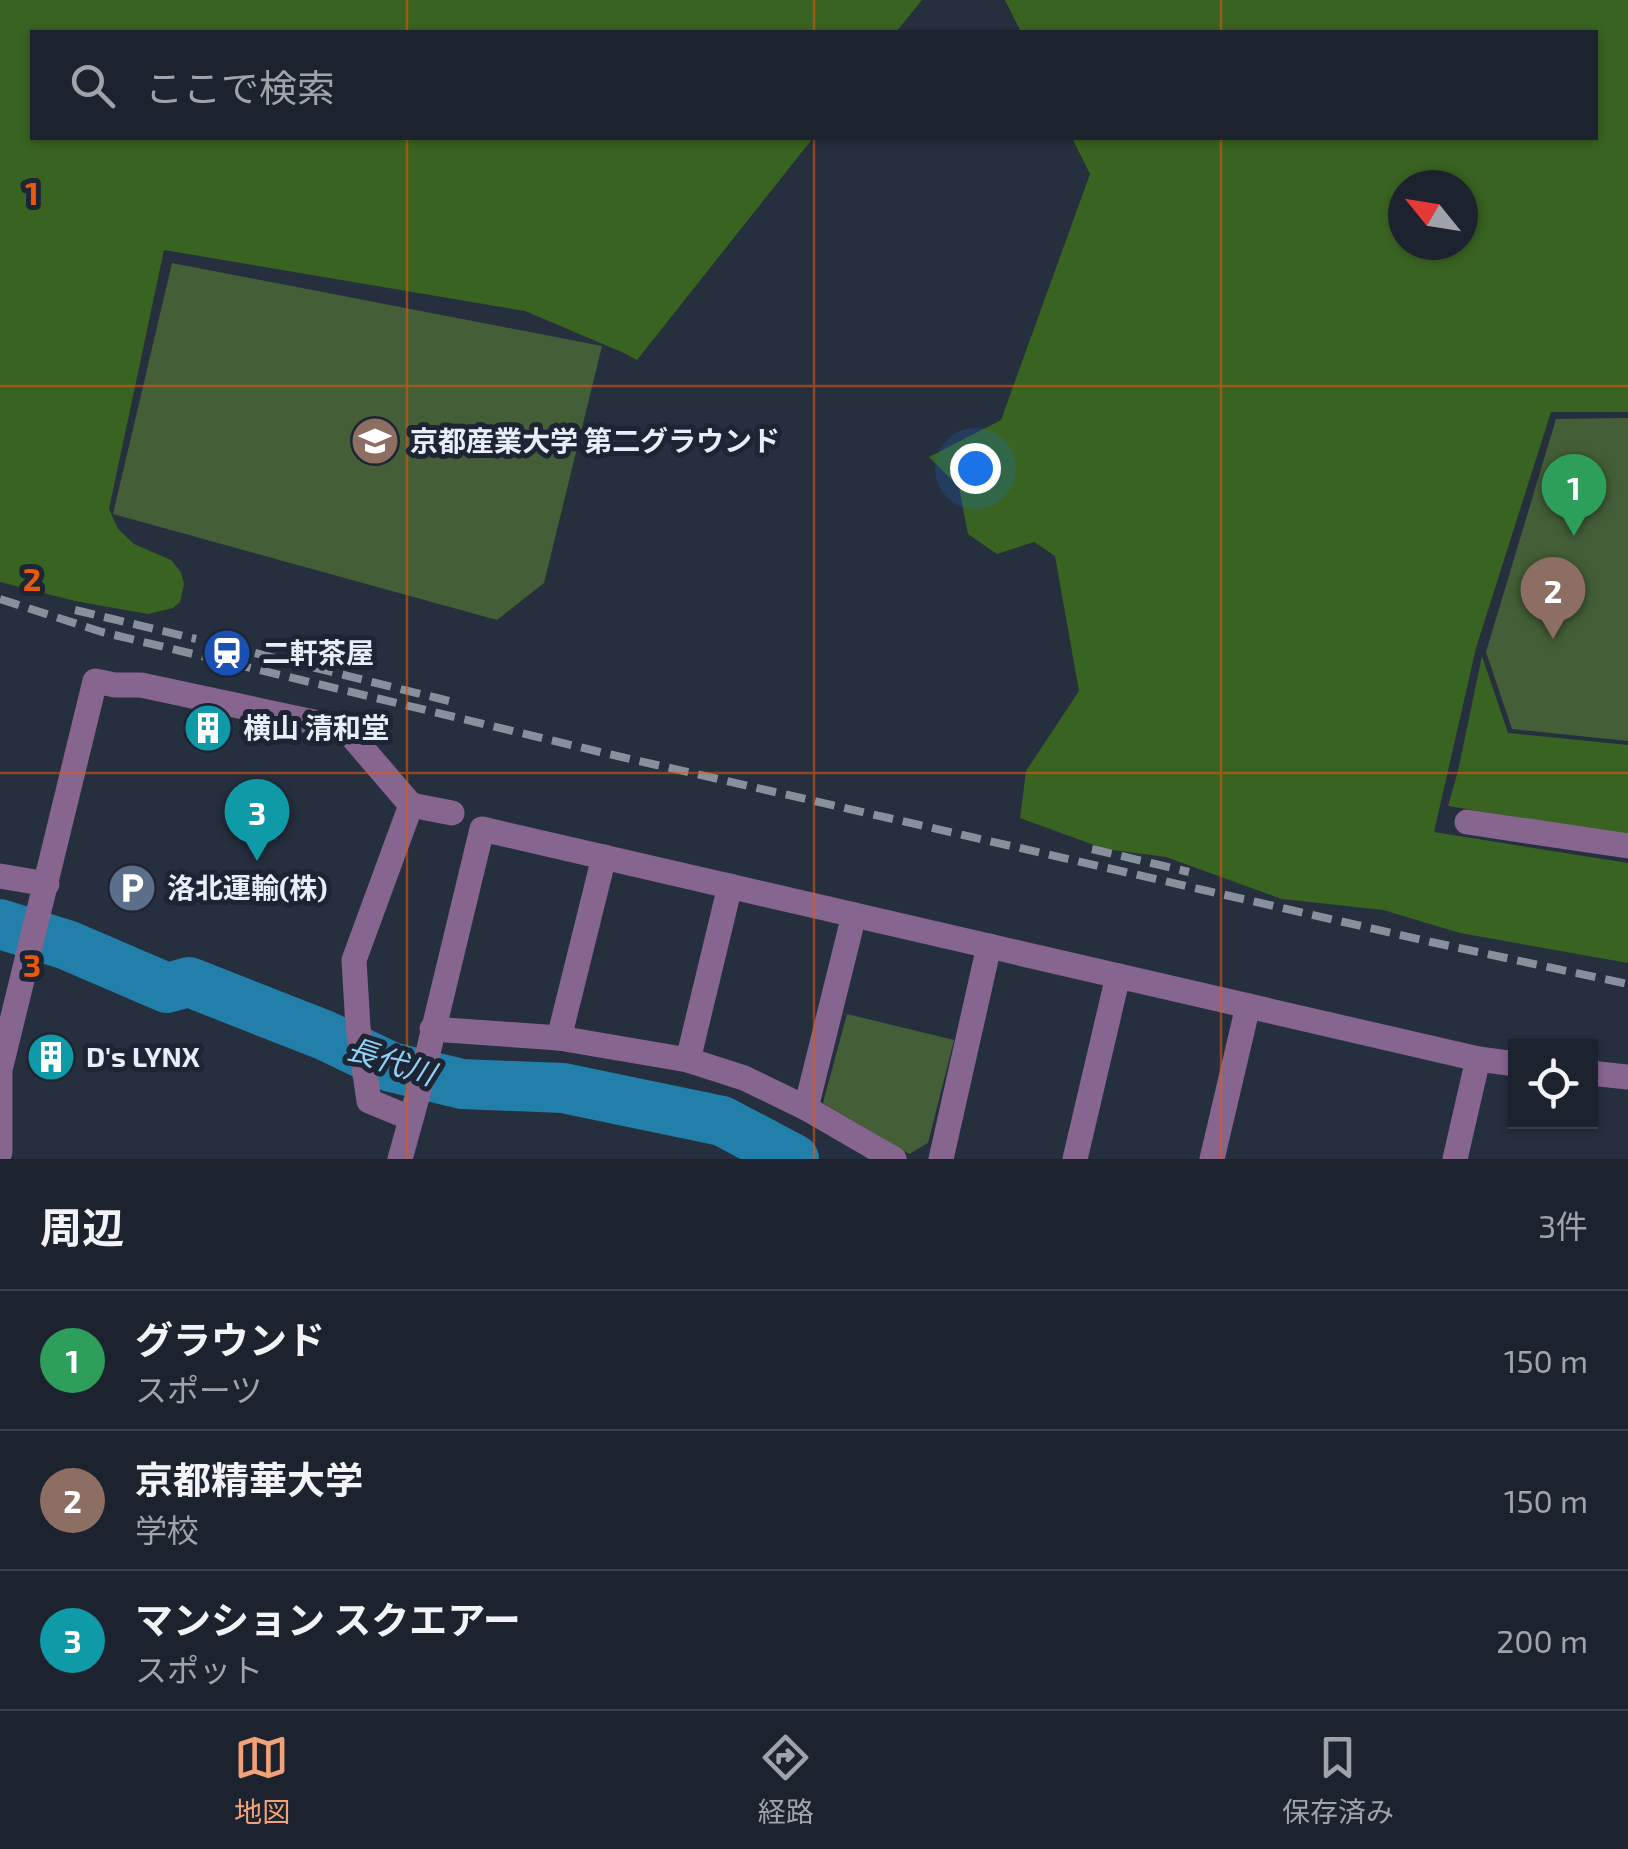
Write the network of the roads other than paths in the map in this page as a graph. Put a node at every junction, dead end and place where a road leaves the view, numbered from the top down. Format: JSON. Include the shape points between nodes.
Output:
{"nodes":[{"id":1,"x":411,"y":804,"type":"junction"},
{"id":2,"x":452,"y":813,"type":"dead end"},
{"id":3,"x":1467,"y":822,"type":"dead end"},
{"id":4,"x":1628,"y":846,"type":"edge"},
{"id":5,"x":604,"y":857,"type":"junction"},
{"id":6,"x":0,"y":876,"type":"edge"},
{"id":7,"x":47,"y":884,"type":"junction"},
{"id":8,"x":730,"y":886,"type":"junction"},
{"id":9,"x":854,"y":915,"type":"junction"},
{"id":10,"x":989,"y":946,"type":"junction"},
{"id":11,"x":1118,"y":976,"type":"junction"},
{"id":12,"x":1248,"y":1006,"type":"junction"},
{"id":13,"x":559,"y":1038,"type":"junction"},
{"id":14,"x":430,"y":1039,"type":"junction"},
{"id":15,"x":1478,"y":1059,"type":"junction"},
{"id":16,"x":688,"y":1060,"type":"junction"},
{"id":17,"x":1508,"y":1063,"type":"edge"},
{"id":18,"x":1598,"y":1074,"type":"edge"},
{"id":19,"x":1628,"y":1077,"type":"edge"},
{"id":20,"x":414,"y":1106,"type":"junction"},
{"id":21,"x":806,"y":1108,"type":"junction"},
{"id":22,"x":0,"y":1152,"type":"edge"},
{"id":23,"x":400,"y":1159,"type":"edge"},
{"id":24,"x":894,"y":1159,"type":"edge"},
{"id":25,"x":941,"y":1159,"type":"edge"},
{"id":26,"x":1075,"y":1159,"type":"edge"},
{"id":27,"x":1212,"y":1159,"type":"edge"},
{"id":28,"x":1455,"y":1159,"type":"edge"}],
"edges":[{"from":1,"to":2,"type":"street"},
{"from":1,"to":7,"type":"street","via":[[337,727],[95,681]]},
{"from":1,"to":20,"type":"street","via":[[354,960],[370,1101]]},
{"from":3,"to":4,"type":"street"},
{"from":5,"to":8,"type":"street"},
{"from":5,"to":13,"type":"street"},
{"from":5,"to":14,"type":"street","via":[[482,829]]},
{"from":6,"to":7,"type":"street"},
{"from":7,"to":22,"type":"street","via":[[0,1070]]},
{"from":8,"to":9,"type":"street"},
{"from":8,"to":16,"type":"street"},
{"from":9,"to":10,"type":"street"},
{"from":9,"to":21,"type":"street"},
{"from":10,"to":11,"type":"street"},
{"from":10,"to":25,"type":"street"},
{"from":11,"to":12,"type":"street"},
{"from":11,"to":26,"type":"street"},
{"from":12,"to":15,"type":"street"},
{"from":12,"to":27,"type":"street"},
{"from":13,"to":14,"type":"street"},
{"from":13,"to":16,"type":"street"},
{"from":14,"to":20,"type":"street"},
{"from":15,"to":17,"type":"street"},
{"from":15,"to":28,"type":"street"},
{"from":16,"to":21,"type":"street"},
{"from":18,"to":19,"type":"street"},
{"from":20,"to":23,"type":"street"},
{"from":21,"to":24,"type":"street"}]}
